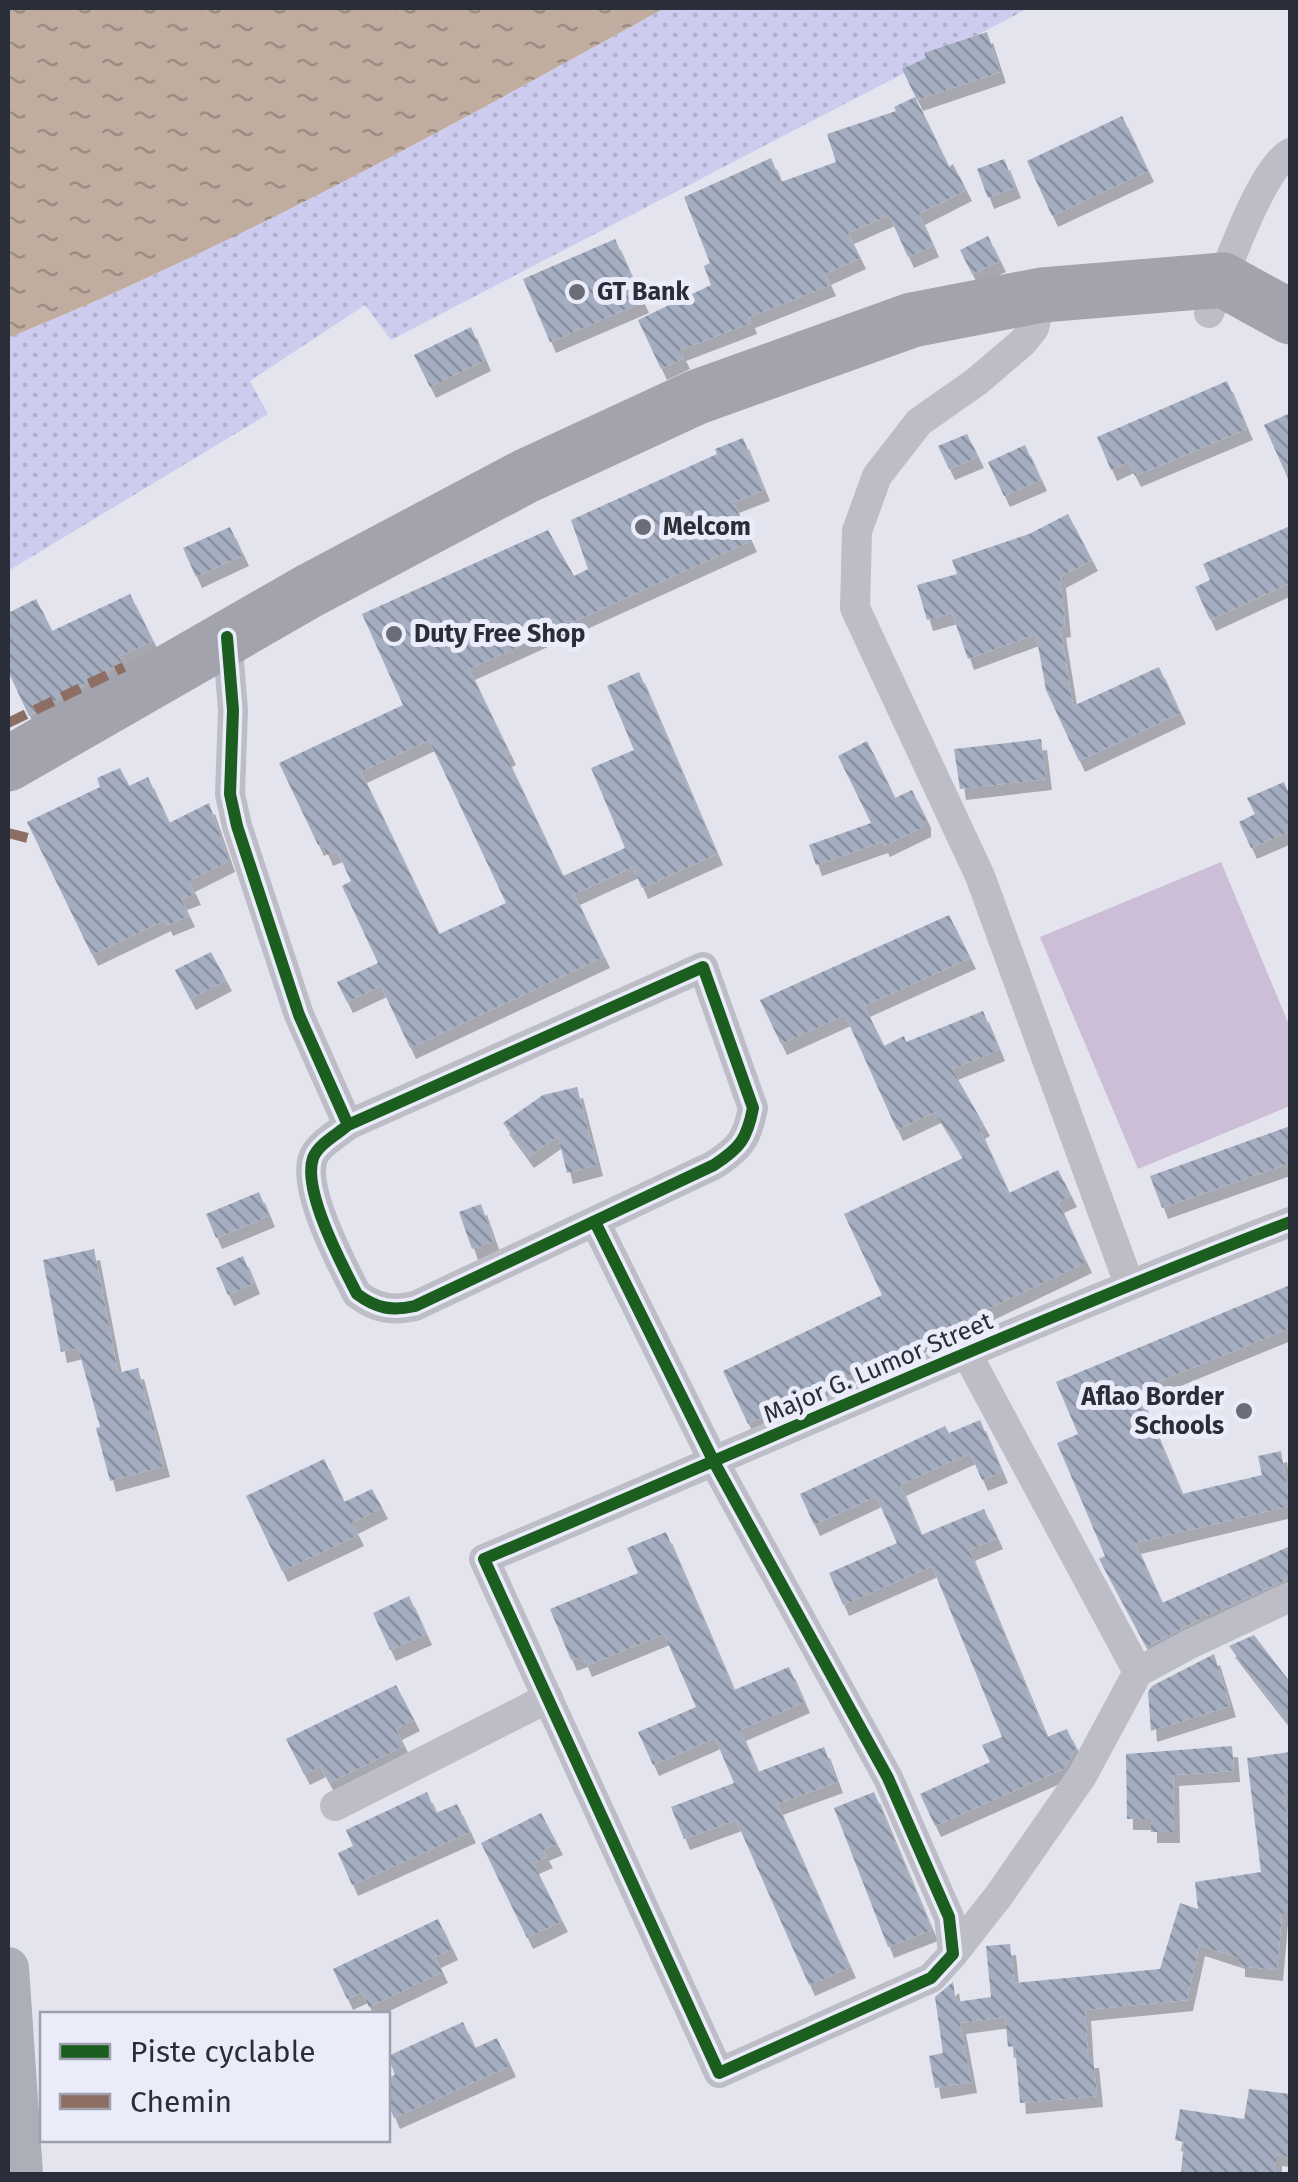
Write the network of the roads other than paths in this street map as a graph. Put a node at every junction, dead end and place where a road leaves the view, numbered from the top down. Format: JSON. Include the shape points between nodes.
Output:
{"nodes":[{"id":1,"x":1290,"y":153,"type":"edge"},
{"id":2,"x":1216,"y":296,"type":"junction"},
{"id":3,"x":1038,"y":311,"type":"junction"},
{"id":4,"x":1290,"y":316,"type":"edge"},
{"id":5,"x":1290,"y":354,"type":"edge"},
{"id":6,"x":227,"y":649,"type":"junction"},
{"id":7,"x":20,"y":769,"type":"edge"},
{"id":8,"x":348,"y":1125,"type":"junction"},
{"id":9,"x":595,"y":1222,"type":"junction"},
{"id":10,"x":1290,"y":1222,"type":"edge"},
{"id":11,"x":1128,"y":1284,"type":"junction"},
{"id":12,"x":967,"y":1354,"type":"junction"},
{"id":13,"x":714,"y":1462,"type":"junction"},
{"id":14,"x":1290,"y":1597,"type":"edge"},
{"id":15,"x":1138,"y":1672,"type":"junction"},
{"id":16,"x":548,"y":1698,"type":"junction"},
{"id":17,"x":335,"y":1806,"type":"dead end"},
{"id":18,"x":954,"y":1954,"type":"junction"},
{"id":19,"x":8,"y":1968,"type":"edge"},
{"id":20,"x":22,"y":2174,"type":"edge"}],
"edges":[{"from":1,"to":2,"type":"street","via":[[1264,182]]},
{"from":2,"to":3,"type":"highway"},
{"from":2,"to":4,"type":"highway"},
{"from":2,"to":5,"type":"highway"},
{"from":3,"to":6,"type":"highway","via":[[706,416]]},
{"from":3,"to":11,"type":"street","via":[[1024,342],[919,422],[877,476],[857,531],[855,608],[980,876]]},
{"from":6,"to":7,"type":"highway"},
{"from":6,"to":8,"type":"street","via":[[230,794],[237,826],[299,1016]]},
{"from":8,"to":9,"type":"street","via":[[316,1151],[312,1184],[357,1294],[373,1306],[416,1306]]},
{"from":8,"to":9,"type":"street","via":[[703,967],[746,1082],[753,1108],[748,1130],[736,1150],[714,1165]]},
{"from":9,"to":13,"type":"street"},
{"from":10,"to":11,"type":"street","name":"Major G. Lumor Street"},
{"from":11,"to":12,"type":"street","name":"Major G. Lumor Street"},
{"from":12,"to":13,"type":"street","name":"Major G. Lumor Street"},
{"from":12,"to":15,"type":"street"},
{"from":13,"to":16,"type":"street","name":"Major G. Lumor Street","via":[[484,1559]]},
{"from":13,"to":18,"type":"street","via":[[888,1778],[950,1917]]},
{"from":14,"to":15,"type":"street"},
{"from":15,"to":18,"type":"street","via":[[1082,1776]]},
{"from":16,"to":17,"type":"street"},
{"from":16,"to":18,"type":"street","via":[[720,2074],[932,1978]]},
{"from":19,"to":20,"type":"street"}]}
